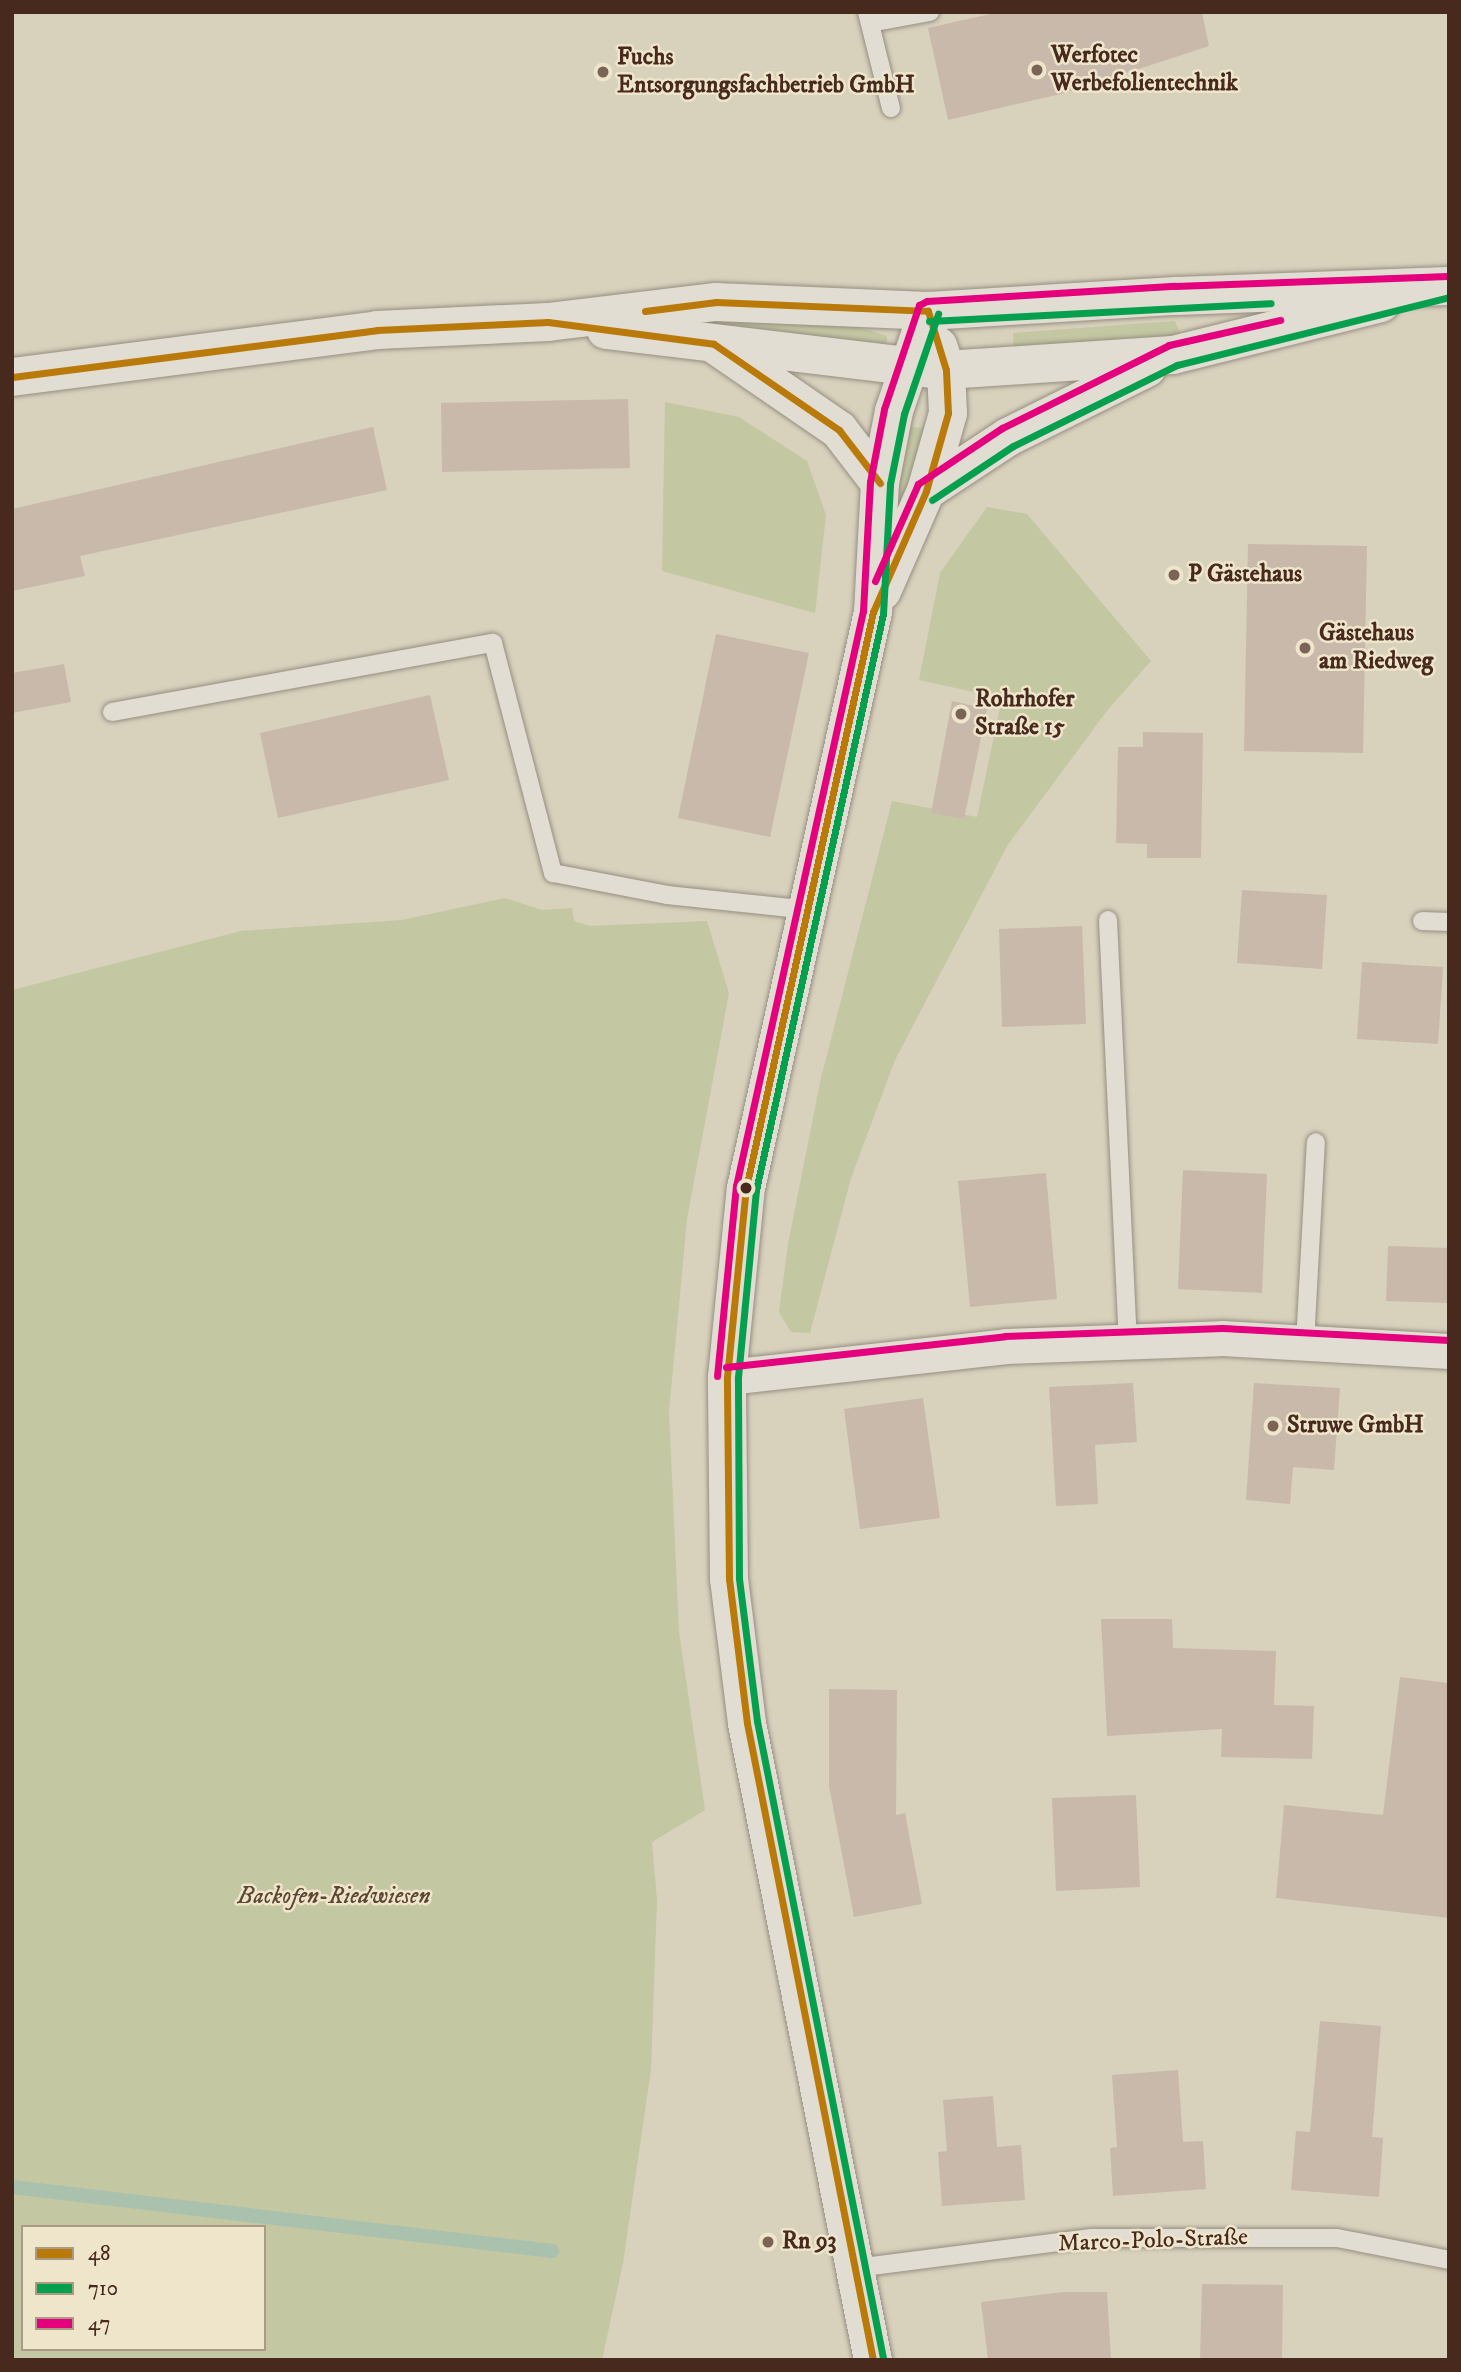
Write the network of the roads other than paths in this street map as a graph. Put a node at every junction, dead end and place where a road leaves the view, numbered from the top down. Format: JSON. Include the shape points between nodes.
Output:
{"nodes":[{"id":1,"x":930,"y":12,"type":"edge"},
{"id":2,"x":869,"y":18,"type":"edge"},
{"id":3,"x":891,"y":108,"type":"dead end"},
{"id":4,"x":1441,"y":287,"type":"edge"},
{"id":5,"x":928,"y":311,"type":"junction"},
{"id":6,"x":548,"y":322,"type":"junction"},
{"id":7,"x":714,"y":344,"type":"junction"},
{"id":8,"x":1173,"y":355,"type":"junction"},
{"id":9,"x":905,"y":368,"type":"junction"},
{"id":10,"x":946,"y":370,"type":"junction"},
{"id":11,"x":12,"y":377,"type":"edge"},
{"id":12,"x":880,"y":483,"type":"junction"},
{"id":13,"x":926,"y":491,"type":"junction"},
{"id":14,"x":873,"y":612,"type":"junction"},
{"id":15,"x":112,"y":712,"type":"dead end"},
{"id":16,"x":809,"y":911,"type":"junction"},
{"id":17,"x":1108,"y":920,"type":"dead end"},
{"id":18,"x":1422,"y":920,"type":"dead end"},
{"id":19,"x":1449,"y":922,"type":"edge"},
{"id":20,"x":1316,"y":1142,"type":"dead end"},
{"id":21,"x":1128,"y":1342,"type":"junction"},
{"id":22,"x":1305,"y":1343,"type":"junction"},
{"id":23,"x":1449,"y":1351,"type":"edge"},
{"id":24,"x":727,"y":1377,"type":"junction"},
{"id":25,"x":1449,"y":2260,"type":"edge"},
{"id":26,"x":856,"y":2268,"type":"junction"},
{"id":27,"x":873,"y":2360,"type":"edge"}],
"edges":[{"from":1,"to":2,"type":"lane"},
{"from":2,"to":3,"type":"lane"},
{"from":4,"to":5,"type":"main road"},
{"from":4,"to":8,"type":"main road","via":[[1326,320]]},
{"from":5,"to":6,"type":"main road","via":[[716,302]]},
{"from":5,"to":9,"type":"main road"},
{"from":5,"to":10,"type":"main road"},
{"from":6,"to":7,"type":"main road"},
{"from":6,"to":11,"type":"main road","via":[[377,330]]},
{"from":7,"to":9,"type":"main road"},
{"from":7,"to":12,"type":"main road","via":[[839,430]]},
{"from":8,"to":10,"type":"main road"},
{"from":8,"to":13,"type":"main road","via":[[1008,438]]},
{"from":9,"to":10,"type":"main road"},
{"from":9,"to":12,"type":"main road"},
{"from":10,"to":13,"type":"main road","via":[[948,414]]},
{"from":12,"to":14,"type":"main road"},
{"from":13,"to":14,"type":"main road"},
{"from":14,"to":16,"type":"main road"},
{"from":15,"to":16,"type":"lane","via":[[493,643],[553,873],[667,895]]},
{"from":16,"to":24,"type":"main road","via":[[746,1188]]},
{"from":17,"to":21,"type":"lane"},
{"from":18,"to":19,"type":"lane"},
{"from":20,"to":22,"type":"lane"},
{"from":21,"to":22,"type":"street","via":[[1222,1338]]},
{"from":21,"to":24,"type":"street","via":[[1006,1346]]},
{"from":22,"to":23,"type":"street"},
{"from":24,"to":26,"type":"main road","via":[[729,1579],[747,1723]]},
{"from":25,"to":26,"type":"lane","name":"Marco-Polo-Straße","via":[[1337,2238],[1091,2238]]},
{"from":26,"to":27,"type":"main road"}]}
